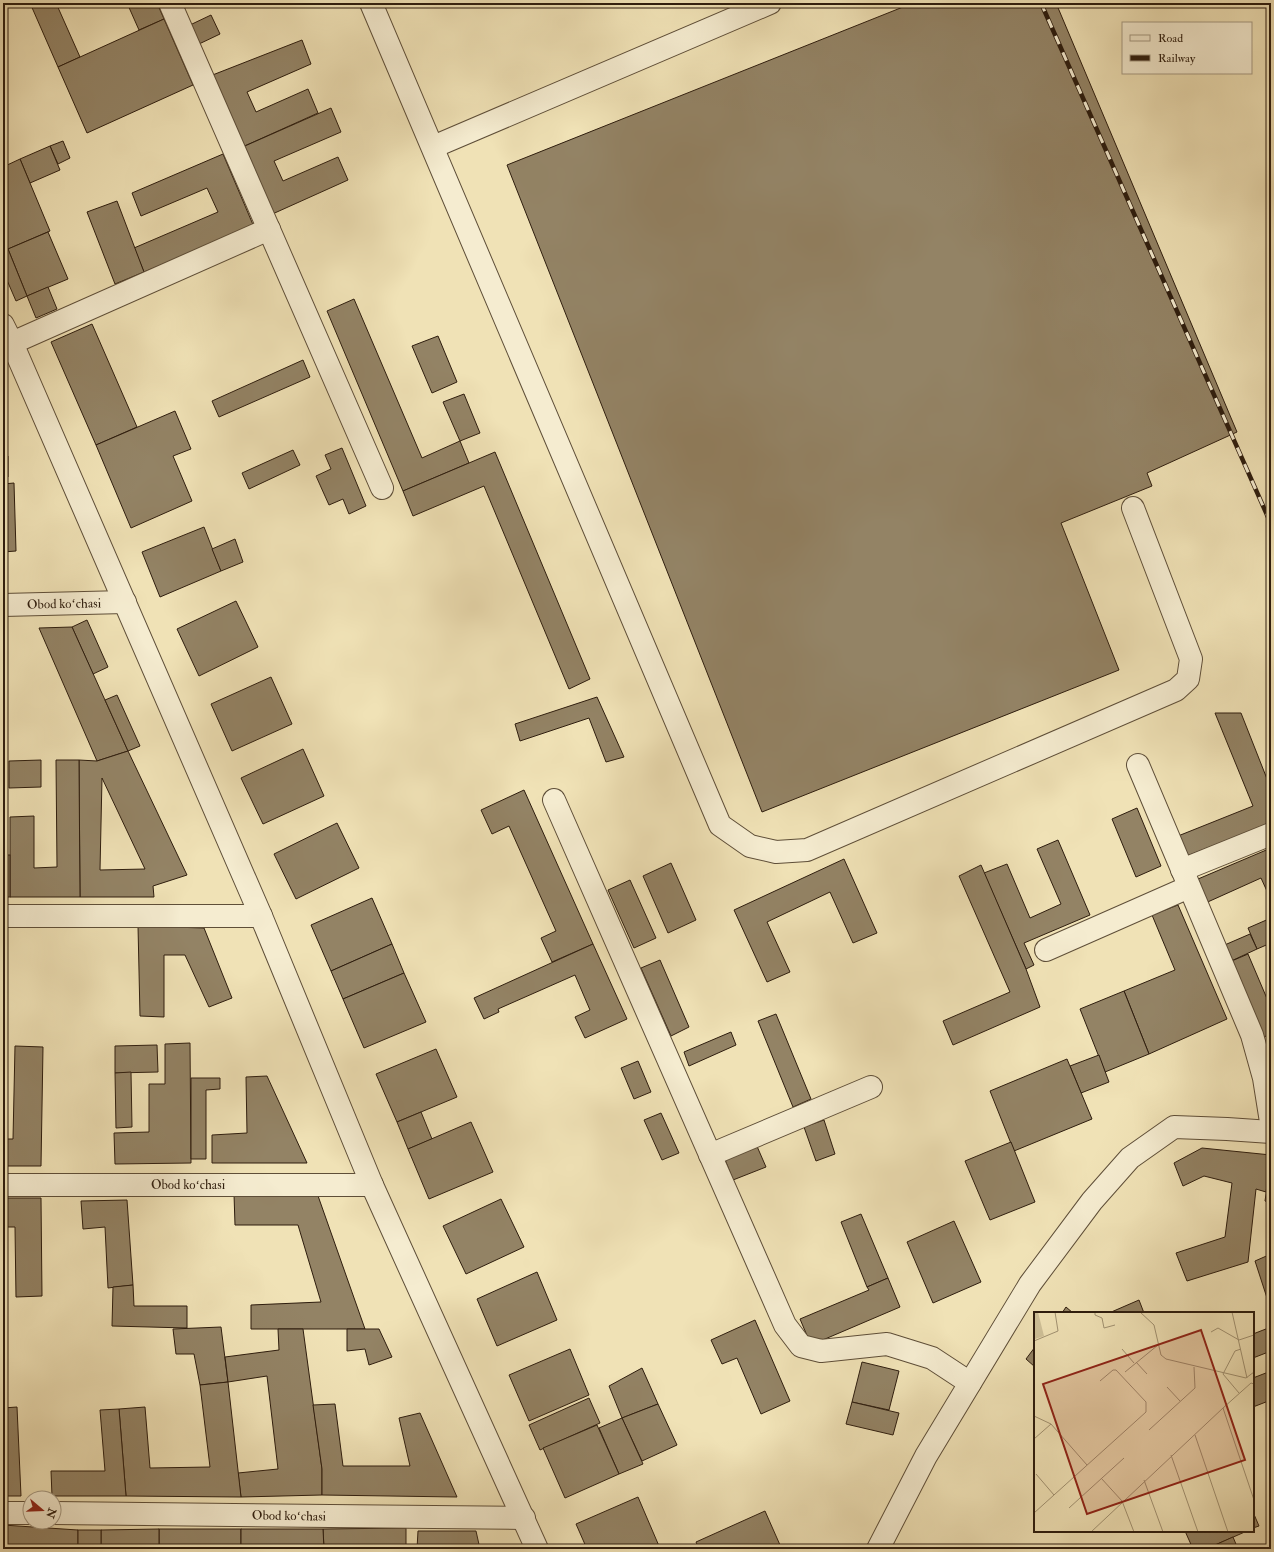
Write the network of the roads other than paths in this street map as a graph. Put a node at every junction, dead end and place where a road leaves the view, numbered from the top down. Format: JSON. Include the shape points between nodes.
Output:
{"nodes":[{"id":1,"x":170,"y":3,"type":"edge"},
{"id":2,"x":371,"y":3,"type":"edge"},
{"id":3,"x":770,"y":3,"type":"edge"},
{"id":4,"x":433,"y":147,"type":"junction"},
{"id":5,"x":269,"y":229,"type":"junction"},
{"id":6,"x":6,"y":337,"type":"edge"},
{"id":7,"x":382,"y":488,"type":"dead end"},
{"id":8,"x":1133,"y":508,"type":"dead end"},
{"id":9,"x":125,"y":602,"type":"junction"},
{"id":10,"x":3,"y":605,"type":"edge"},
{"id":11,"x":1138,"y":765,"type":"dead end"},
{"id":12,"x":554,"y":800,"type":"dead end"},
{"id":13,"x":1271,"y":834,"type":"edge"},
{"id":14,"x":1185,"y":878,"type":"junction"},
{"id":15,"x":3,"y":916,"type":"edge"},
{"id":16,"x":261,"y":916,"type":"junction"},
{"id":17,"x":1046,"y":950,"type":"dead end"},
{"id":18,"x":871,"y":1087,"type":"dead end"},
{"id":19,"x":1271,"y":1122,"type":"edge"},
{"id":20,"x":1271,"y":1132,"type":"edge"},
{"id":21,"x":710,"y":1155,"type":"junction"},
{"id":22,"x":3,"y":1185,"type":"edge"},
{"id":23,"x":372,"y":1185,"type":"junction"},
{"id":24,"x":970,"y":1383,"type":"junction"},
{"id":25,"x":3,"y":1513,"type":"edge"},
{"id":26,"x":22,"y":1513,"type":"edge"},
{"id":27,"x":62,"y":1513,"type":"edge"},
{"id":28,"x":524,"y":1518,"type":"junction"},
{"id":29,"x":537,"y":1549,"type":"edge"},
{"id":30,"x":878,"y":1549,"type":"edge"}],
"edges":[{"from":1,"to":5,"type":"street"},
{"from":2,"to":4,"type":"street"},
{"from":3,"to":4,"type":"street"},
{"from":4,"to":8,"type":"street","via":[[720,825],[750,846],[776,852],[807,850],[1176,690],[1188,679],[1191,659]]},
{"from":5,"to":6,"type":"street"},
{"from":5,"to":7,"type":"street"},
{"from":6,"to":9,"type":"street"},
{"from":9,"to":10,"type":"street","name":"Obod koʻchasi"},
{"from":9,"to":16,"type":"street"},
{"from":11,"to":14,"type":"street"},
{"from":12,"to":21,"type":"street"},
{"from":13,"to":14,"type":"street"},
{"from":14,"to":17,"type":"street"},
{"from":14,"to":19,"type":"street","via":[[1252,1036],[1264,1078]]},
{"from":15,"to":16,"type":"street"},
{"from":16,"to":23,"type":"street"},
{"from":18,"to":21,"type":"street"},
{"from":20,"to":24,"type":"street","via":[[1174,1127],[1130,1158],[1092,1201],[1030,1284]]},
{"from":21,"to":24,"type":"street","via":[[785,1325],[801,1346],[821,1352],[887,1344],[932,1358]]},
{"from":22,"to":23,"type":"street","name":"Obod koʻchasi"},
{"from":23,"to":28,"type":"street"},
{"from":24,"to":30,"type":"street","via":[[926,1456]]},
{"from":25,"to":26,"type":"street"},
{"from":27,"to":28,"type":"street","name":"Obod koʻchasi"},
{"from":28,"to":29,"type":"street"}]}
